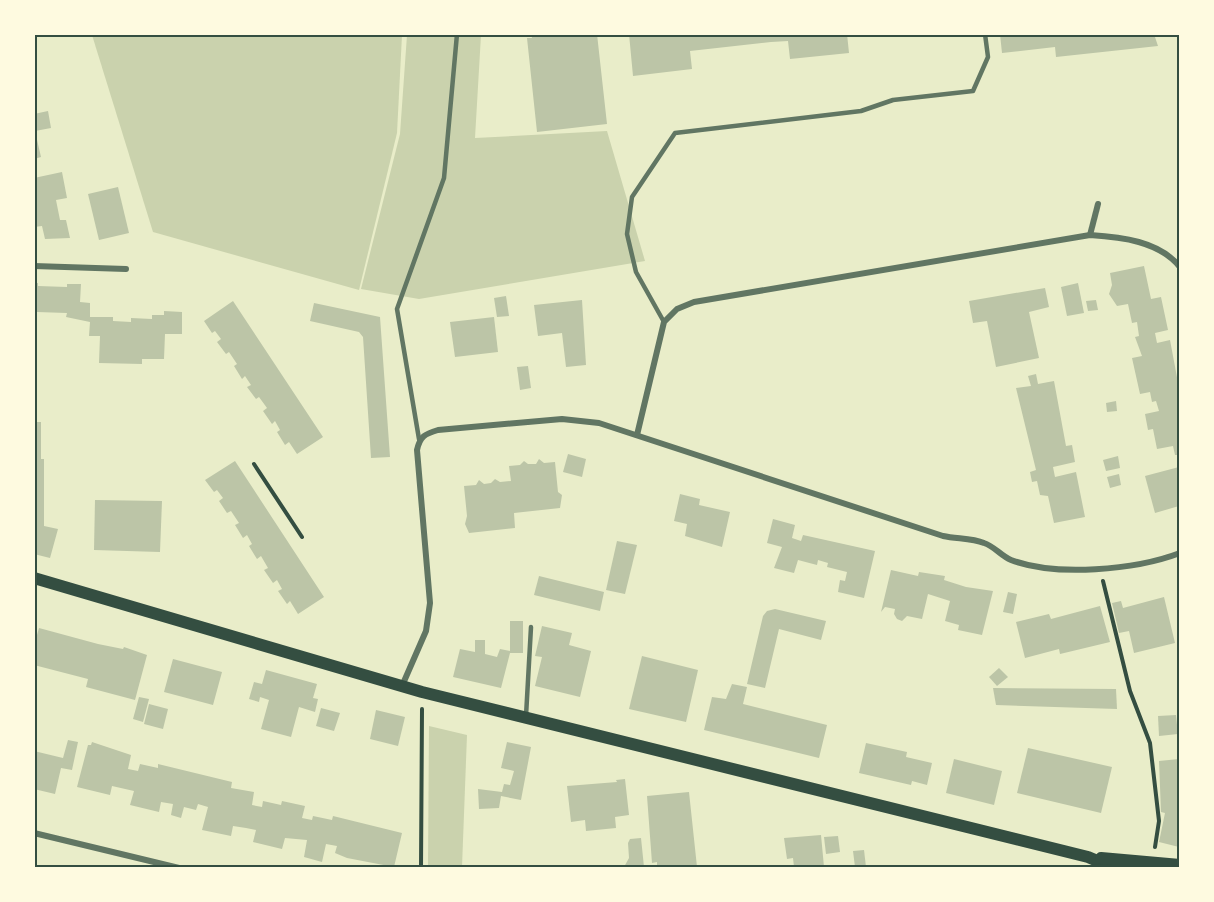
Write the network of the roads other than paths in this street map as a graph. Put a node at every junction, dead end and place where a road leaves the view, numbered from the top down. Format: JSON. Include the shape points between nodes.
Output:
{"nodes":[{"id":1,"x":457,"y":34,"type":"edge"},
{"id":2,"x":986,"y":34,"type":"edge"},
{"id":3,"x":1098,"y":204,"type":"dead end"},
{"id":4,"x":1090,"y":236,"type":"junction"},
{"id":5,"x":34,"y":266,"type":"edge"},
{"id":6,"x":1179,"y":267,"type":"edge"},
{"id":7,"x":126,"y":269,"type":"dead end"},
{"id":8,"x":664,"y":322,"type":"junction"},
{"id":9,"x":637,"y":435,"type":"junction"},
{"id":10,"x":419,"y":439,"type":"junction"},
{"id":11,"x":1179,"y":553,"type":"edge"},
{"id":12,"x":34,"y":578,"type":"edge"},
{"id":13,"x":531,"y":627,"type":"dead end"},
{"id":14,"x":402,"y":687,"type":"junction"},
{"id":15,"x":526,"y":718,"type":"junction"},
{"id":16,"x":34,"y":833,"type":"edge"},
{"id":17,"x":1088,"y":857,"type":"junction"},
{"id":18,"x":1179,"y":865,"type":"edge"},
{"id":19,"x":179,"y":867,"type":"edge"},
{"id":20,"x":1114,"y":867,"type":"edge"}],
"edges":[{"from":1,"to":10,"type":"lane","via":[[444,178],[397,309]]},
{"from":2,"to":8,"type":"lane","via":[[988,57],[973,91],[893,100],[861,111],[675,133],[632,196],[627,234],[636,272]]},
{"from":3,"to":4,"type":"street"},
{"from":4,"to":6,"type":"street","via":[[1138,241],[1166,255]]},
{"from":4,"to":8,"type":"street","via":[[694,302],[677,309]]},
{"from":5,"to":7,"type":"street"},
{"from":8,"to":9,"type":"street"},
{"from":9,"to":10,"type":"street","via":[[599,423],[562,418],[438,430]]},
{"from":9,"to":11,"type":"street","via":[[943,536],[984,543],[1011,560],[1106,569]]},
{"from":10,"to":14,"type":"street","via":[[417,462],[430,603],[426,631]]},
{"from":12,"to":14,"type":"main road"},
{"from":13,"to":15,"type":"lane"},
{"from":14,"to":15,"type":"main road"},
{"from":15,"to":17,"type":"main road"},
{"from":16,"to":19,"type":"street"},
{"from":17,"to":18,"type":"main road"},
{"from":17,"to":20,"type":"main road"}]}
